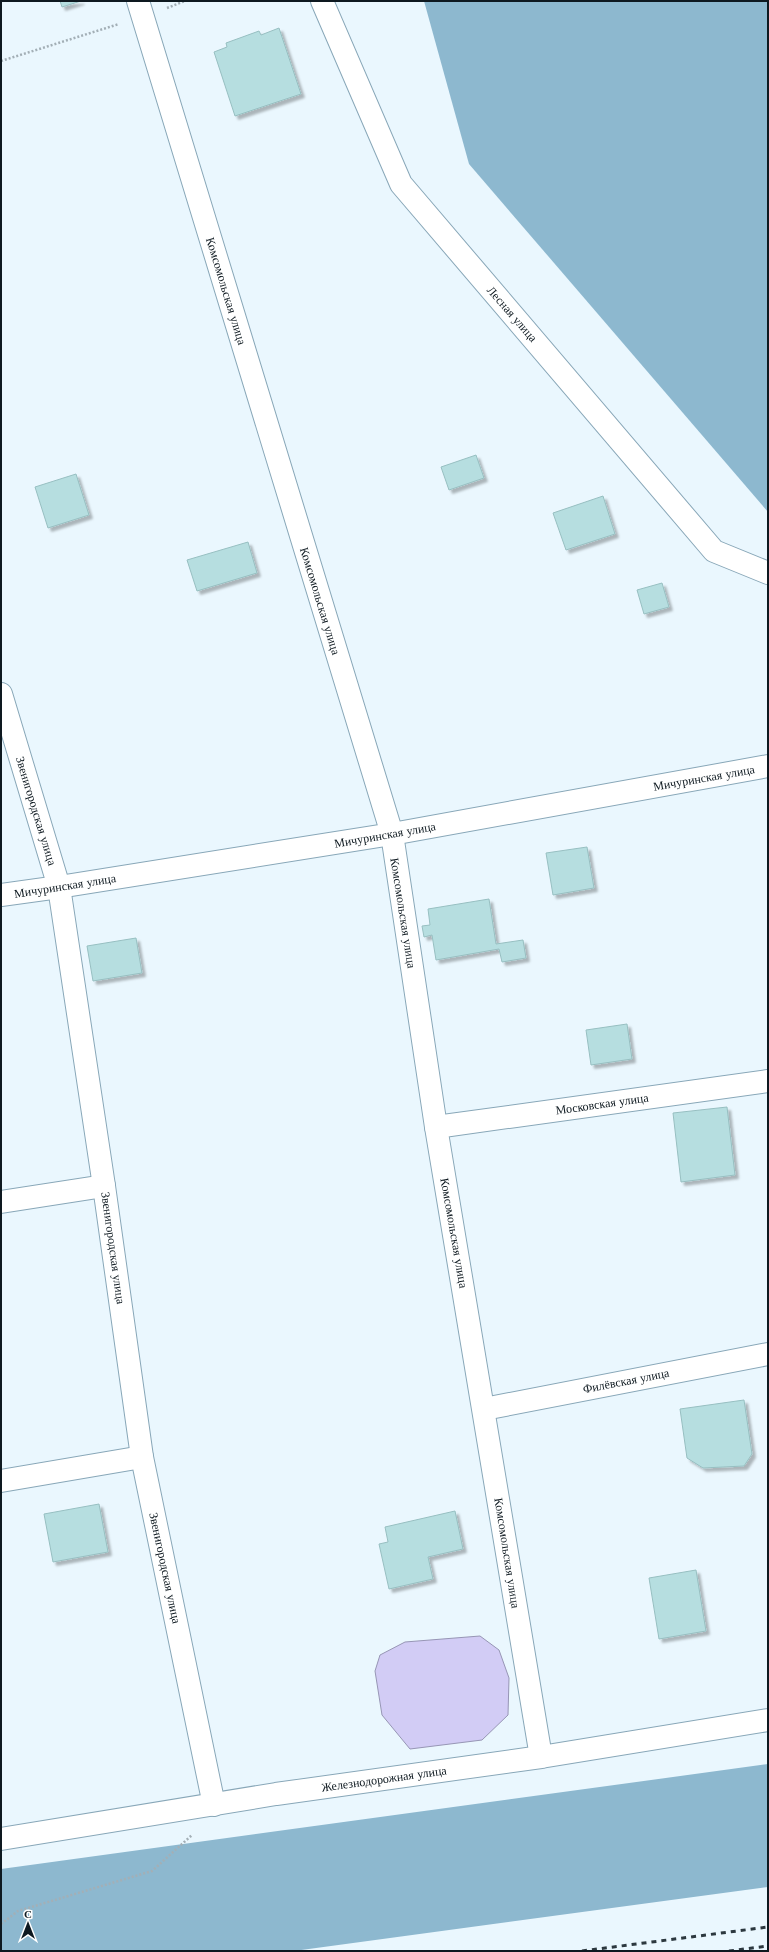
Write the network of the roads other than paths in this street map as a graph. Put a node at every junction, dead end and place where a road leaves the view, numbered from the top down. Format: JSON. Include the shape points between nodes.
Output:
{"nodes":[{"id":1,"x":322,"y":1,"type":"edge"},
{"id":2,"x":140,"y":9,"type":"edge"},
{"id":3,"x":768,"y":573,"type":"edge"},
{"id":4,"x":1,"y":694,"type":"edge"},
{"id":5,"x":768,"y":766,"type":"edge"},
{"id":6,"x":392,"y":834,"type":"junction"},
{"id":7,"x":59,"y":887,"type":"junction"},
{"id":8,"x":1,"y":895,"type":"edge"},
{"id":9,"x":768,"y":1081,"type":"edge"},
{"id":10,"x":436,"y":1127,"type":"junction"},
{"id":11,"x":104,"y":1186,"type":"junction"},
{"id":12,"x":1,"y":1202,"type":"edge"},
{"id":13,"x":768,"y":1354,"type":"edge"},
{"id":14,"x":484,"y":1409,"type":"junction"},
{"id":15,"x":142,"y":1457,"type":"junction"},
{"id":16,"x":1,"y":1481,"type":"edge"},
{"id":17,"x":768,"y":1720,"type":"edge"},
{"id":18,"x":541,"y":1757,"type":"junction"},
{"id":19,"x":214,"y":1805,"type":"junction"},
{"id":20,"x":1,"y":1839,"type":"edge"}],
"edges":[{"from":1,"to":3,"type":"street","name":"Лесная улица","via":[[401,184],[714,551]]},
{"from":2,"to":6,"type":"street","name":"Комсомольская улица"},
{"from":4,"to":7,"type":"street","name":"Звенигородская улица"},
{"from":5,"to":6,"type":"street","name":"Мичуринская улица"},
{"from":6,"to":7,"type":"street","name":"Мичуринская улица"},
{"from":6,"to":10,"type":"street","name":"Комсомольская улица"},
{"from":7,"to":8,"type":"street","name":"Мичуринская улица"},
{"from":7,"to":11,"type":"street","name":"Звенигородская улица"},
{"from":9,"to":10,"type":"street","name":"Московская улица"},
{"from":10,"to":14,"type":"street","name":"Комсомольская улица"},
{"from":11,"to":12,"type":"street"},
{"from":11,"to":15,"type":"street","name":"Звенигородская улица"},
{"from":13,"to":14,"type":"street","name":"Филёвская улица"},
{"from":14,"to":18,"type":"street","name":"Комсомольская улица"},
{"from":15,"to":16,"type":"street"},
{"from":15,"to":19,"type":"street","name":"Звенигородская улица"},
{"from":17,"to":18,"type":"street","name":"Железнодорожная улица"},
{"from":18,"to":19,"type":"street","name":"Железнодорожная улица"},
{"from":19,"to":20,"type":"street","name":"Железнодорожная улица"}]}
